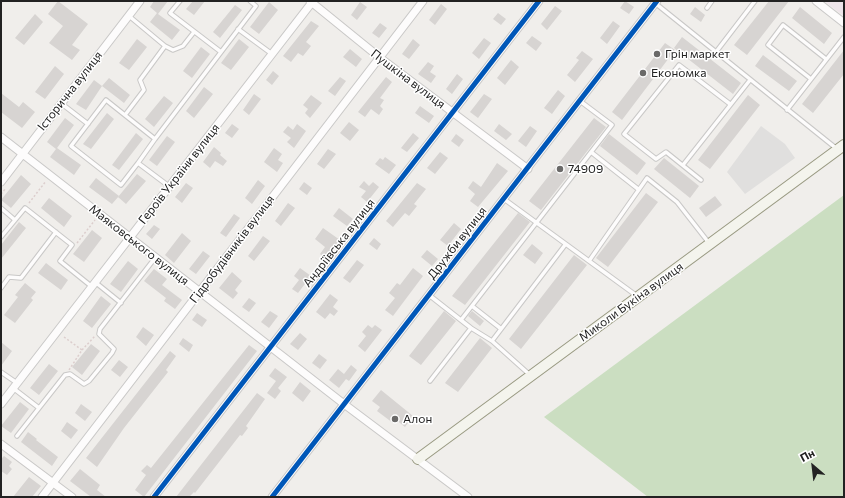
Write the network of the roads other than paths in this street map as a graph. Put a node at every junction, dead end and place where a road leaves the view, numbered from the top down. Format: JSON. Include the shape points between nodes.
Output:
{"nodes":[{"id":1,"x":140,"y":1,"type":"edge"},
{"id":2,"x":180,"y":1,"type":"edge"},
{"id":3,"x":250,"y":1,"type":"edge"},
{"id":4,"x":423,"y":1,"type":"edge"},
{"id":5,"x":539,"y":1,"type":"edge"},
{"id":6,"x":712,"y":1,"type":"edge"},
{"id":7,"x":755,"y":1,"type":"edge"},
{"id":8,"x":816,"y":1,"type":"edge"},
{"id":9,"x":312,"y":2,"type":"edge"},
{"id":10,"x":656,"y":2,"type":"edge"},
{"id":11,"x":707,"y":8,"type":"dead end"},
{"id":12,"x":129,"y":16,"type":"junction"},
{"id":13,"x":844,"y":23,"type":"edge"},
{"id":14,"x":238,"y":29,"type":"junction"},
{"id":15,"x":194,"y":32,"type":"junction"},
{"id":16,"x":844,"y":38,"type":"edge"},
{"id":17,"x":165,"y":46,"type":"junction"},
{"id":18,"x":221,"y":52,"type":"junction"},
{"id":19,"x":716,"y":52,"type":"junction"},
{"id":20,"x":272,"y":54,"type":"junction"},
{"id":21,"x":379,"y":57,"type":"junction"},
{"id":22,"x":826,"y":58,"type":"junction"},
{"id":23,"x":810,"y":79,"type":"junction"},
{"id":24,"x":750,"y":80,"type":"junction"},
{"id":25,"x":580,"y":101,"type":"junction"},
{"id":26,"x":61,"y":103,"type":"junction"},
{"id":27,"x":730,"y":104,"type":"junction"},
{"id":28,"x":787,"y":110,"type":"junction"},
{"id":29,"x":453,"y":112,"type":"junction"},
{"id":30,"x":125,"y":115,"type":"junction"},
{"id":31,"x":88,"y":124,"type":"junction"},
{"id":32,"x":1,"y":137,"type":"edge"},
{"id":33,"x":155,"y":139,"type":"junction"},
{"id":34,"x":841,"y":147,"type":"edge"},
{"id":35,"x":592,"y":152,"type":"junction"},
{"id":36,"x":23,"y":153,"type":"junction"},
{"id":37,"x":138,"y":163,"type":"junction"},
{"id":38,"x":683,"y":165,"type":"junction"},
{"id":39,"x":528,"y":168,"type":"junction"},
{"id":40,"x":701,"y":180,"type":"dead end"},
{"id":41,"x":1,"y":182,"type":"edge"},
{"id":42,"x":170,"y":187,"type":"junction"},
{"id":43,"x":638,"y":189,"type":"junction"},
{"id":44,"x":504,"y":200,"type":"junction"},
{"id":45,"x":1,"y":208,"type":"edge"},
{"id":46,"x":15,"y":220,"type":"junction"},
{"id":47,"x":537,"y":224,"type":"junction"},
{"id":48,"x":56,"y":232,"type":"junction"},
{"id":49,"x":1,"y":237,"type":"edge"},
{"id":50,"x":130,"y":238,"type":"junction"},
{"id":51,"x":710,"y":244,"type":"junction"},
{"id":52,"x":565,"y":245,"type":"junction"},
{"id":53,"x":155,"y":258,"type":"junction"},
{"id":54,"x":589,"y":261,"type":"junction"},
{"id":55,"x":93,"y":284,"type":"junction"},
{"id":56,"x":1,"y":288,"type":"edge"},
{"id":57,"x":199,"y":292,"type":"junction"},
{"id":58,"x":429,"y":295,"type":"junction"},
{"id":59,"x":638,"y":297,"type":"junction"},
{"id":60,"x":121,"y":303,"type":"junction"},
{"id":61,"x":472,"y":306,"type":"junction"},
{"id":62,"x":461,"y":320,"type":"junction"},
{"id":63,"x":471,"y":328,"type":"junction"},
{"id":64,"x":500,"y":328,"type":"junction"},
{"id":65,"x":492,"y":341,"type":"junction"},
{"id":66,"x":271,"y":348,"type":"junction"},
{"id":67,"x":1,"y":372,"type":"edge"},
{"id":68,"x":531,"y":376,"type":"junction"},
{"id":69,"x":430,"y":381,"type":"dead end"},
{"id":70,"x":15,"y":386,"type":"junction"},
{"id":71,"x":1,"y":404,"type":"edge"},
{"id":72,"x":344,"y":404,"type":"junction"},
{"id":73,"x":39,"y":408,"type":"junction"},
{"id":74,"x":17,"y":436,"type":"dead end"},
{"id":75,"x":1,"y":444,"type":"edge"},
{"id":76,"x":418,"y":459,"type":"junction"},
{"id":77,"x":53,"y":482,"type":"junction"},
{"id":78,"x":42,"y":497,"type":"edge"},
{"id":79,"x":72,"y":497,"type":"edge"},
{"id":80,"x":154,"y":497,"type":"edge"},
{"id":81,"x":272,"y":497,"type":"edge"},
{"id":82,"x":468,"y":497,"type":"edge"}],
"edges":[{"from":1,"to":12,"type":"street","name":"Історична вулиця"},
{"from":2,"to":15,"type":"lane","via":[[170,13]]},
{"from":3,"to":14,"type":"lane","via":[[256,6]]},
{"from":4,"to":21,"type":"street","name":"Гідробудівників вулиця"},
{"from":5,"to":29,"type":"street","name":"Андріївська вулиця"},
{"from":6,"to":11,"type":"lane"},
{"from":7,"to":19,"type":"lane"},
{"from":8,"to":13,"type":"street"},
{"from":9,"to":20,"type":"street","name":"Героїв України вулиця"},
{"from":9,"to":21,"type":"street","name":"Пушкіна вулиця"},
{"from":10,"to":19,"type":"lane"},
{"from":10,"to":25,"type":"street","name":"Дружби вулиця"},
{"from":12,"to":17,"type":"lane"},
{"from":12,"to":26,"type":"street","name":"Історична вулиця"},
{"from":14,"to":18,"type":"lane"},
{"from":14,"to":20,"type":"lane"},
{"from":15,"to":17,"type":"lane","via":[[183,46],[173,50]]},
{"from":15,"to":18,"type":"lane"},
{"from":16,"to":22,"type":"lane"},
{"from":17,"to":30,"type":"lane","via":[[140,80],[144,90]]},
{"from":18,"to":33,"type":"lane"},
{"from":19,"to":24,"type":"lane"},
{"from":20,"to":42,"type":"street","name":"Героїв України вулиця"},
{"from":21,"to":29,"type":"street","name":"Пушкіна вулиця"},
{"from":21,"to":57,"type":"street","name":"Гідробудівників вулиця"},
{"from":22,"to":23,"type":"lane"},
{"from":22,"to":23,"type":"lane","via":[[783,25],[768,44]]},
{"from":23,"to":28,"type":"lane"},
{"from":24,"to":27,"type":"lane"},
{"from":24,"to":28,"type":"lane"},
{"from":25,"to":35,"type":"lane","via":[[612,125]]},
{"from":25,"to":39,"type":"street","name":"Дружби вулиця"},
{"from":26,"to":31,"type":"lane"},
{"from":26,"to":36,"type":"street","name":"Історична вулиця"},
{"from":27,"to":38,"type":"lane"},
{"from":27,"to":38,"type":"lane","via":[[679,65],[624,134],[656,159],[666,152]]},
{"from":28,"to":34,"type":"lane"},
{"from":29,"to":39,"type":"street","name":"Пушкіна вулиця"},
{"from":29,"to":66,"type":"street","name":"Андріївська вулиця"},
{"from":30,"to":31,"type":"lane","via":[[106,100]]},
{"from":30,"to":33,"type":"lane"},
{"from":31,"to":37,"type":"lane","via":[[71,146],[77,151],[121,185]]},
{"from":32,"to":36,"type":"street","name":"Маяковського вулиця"},
{"from":33,"to":37,"type":"lane"},
{"from":34,"to":51,"type":"street","name":"Миколи Букіна вулиця"},
{"from":35,"to":43,"type":"lane"},
{"from":35,"to":47,"type":"lane"},
{"from":36,"to":41,"type":"street","name":"Історична вулиця"},
{"from":36,"to":50,"type":"street","name":"Маяковського вулиця"},
{"from":37,"to":42,"type":"lane"},
{"from":38,"to":40,"type":"lane"},
{"from":39,"to":44,"type":"street","name":"Дружби вулиця"},
{"from":42,"to":50,"type":"street","name":"Героїв України вулиця"},
{"from":43,"to":51,"type":"lane","via":[[647,178],[677,202]]},
{"from":43,"to":54,"type":"lane"},
{"from":44,"to":47,"type":"lane"},
{"from":44,"to":58,"type":"street","name":"Дружби вулиця"},
{"from":45,"to":46,"type":"lane"},
{"from":46,"to":48,"type":"lane","via":[[25,208]]},
{"from":46,"to":49,"type":"lane"},
{"from":47,"to":52,"type":"lane"},
{"from":47,"to":61,"type":"lane"},
{"from":48,"to":55,"type":"lane","via":[[72,245],[60,260]]},
{"from":48,"to":56,"type":"lane","via":[[21,278],[10,277]]},
{"from":50,"to":53,"type":"street","name":"Маяковського вулиця"},
{"from":50,"to":55,"type":"street","name":"Героїв України вулиця"},
{"from":51,"to":59,"type":"street","name":"Миколи Букіна вулиця"},
{"from":52,"to":54,"type":"lane"},
{"from":52,"to":64,"type":"lane"},
{"from":53,"to":57,"type":"street","name":"Маяковського вулиця"},
{"from":53,"to":60,"type":"lane"},
{"from":54,"to":59,"type":"lane"},
{"from":55,"to":60,"type":"lane"},
{"from":55,"to":70,"type":"street","name":"Героїв України вулиця"},
{"from":57,"to":66,"type":"street","name":"Маяковського вулиця"},
{"from":57,"to":77,"type":"street","name":"Гідробудівників вулиця"},
{"from":58,"to":62,"type":"lane"},
{"from":58,"to":72,"type":"street","name":"Дружби вулиця"},
{"from":59,"to":68,"type":"street","name":"Миколи Букіна вулиця"},
{"from":60,"to":73,"type":"lane","via":[[100,329],[99,334],[112,345],[112,353],[84,384],[69,374],[65,375]]},
{"from":61,"to":62,"type":"lane"},
{"from":61,"to":64,"type":"lane"},
{"from":62,"to":63,"type":"lane"},
{"from":63,"to":65,"type":"lane"},
{"from":63,"to":69,"type":"lane"},
{"from":64,"to":65,"type":"lane"},
{"from":65,"to":68,"type":"lane"},
{"from":66,"to":72,"type":"street","name":"Маяковського вулиця"},
{"from":66,"to":80,"type":"street","name":"Андріївська вулиця"},
{"from":67,"to":70,"type":"lane"},
{"from":68,"to":76,"type":"street","name":"Миколи Букіна вулиця"},
{"from":70,"to":71,"type":"street","name":"Героїв України вулиця"},
{"from":70,"to":73,"type":"lane"},
{"from":72,"to":76,"type":"street","name":"Маяковського вулиця"},
{"from":72,"to":81,"type":"street","name":"Дружби вулиця"},
{"from":73,"to":74,"type":"lane"},
{"from":75,"to":77,"type":"street"},
{"from":76,"to":82,"type":"street","name":"Маяковського вулиця"},
{"from":77,"to":78,"type":"street","name":"Гідробудівників вулиця"},
{"from":77,"to":79,"type":"street"}]}
